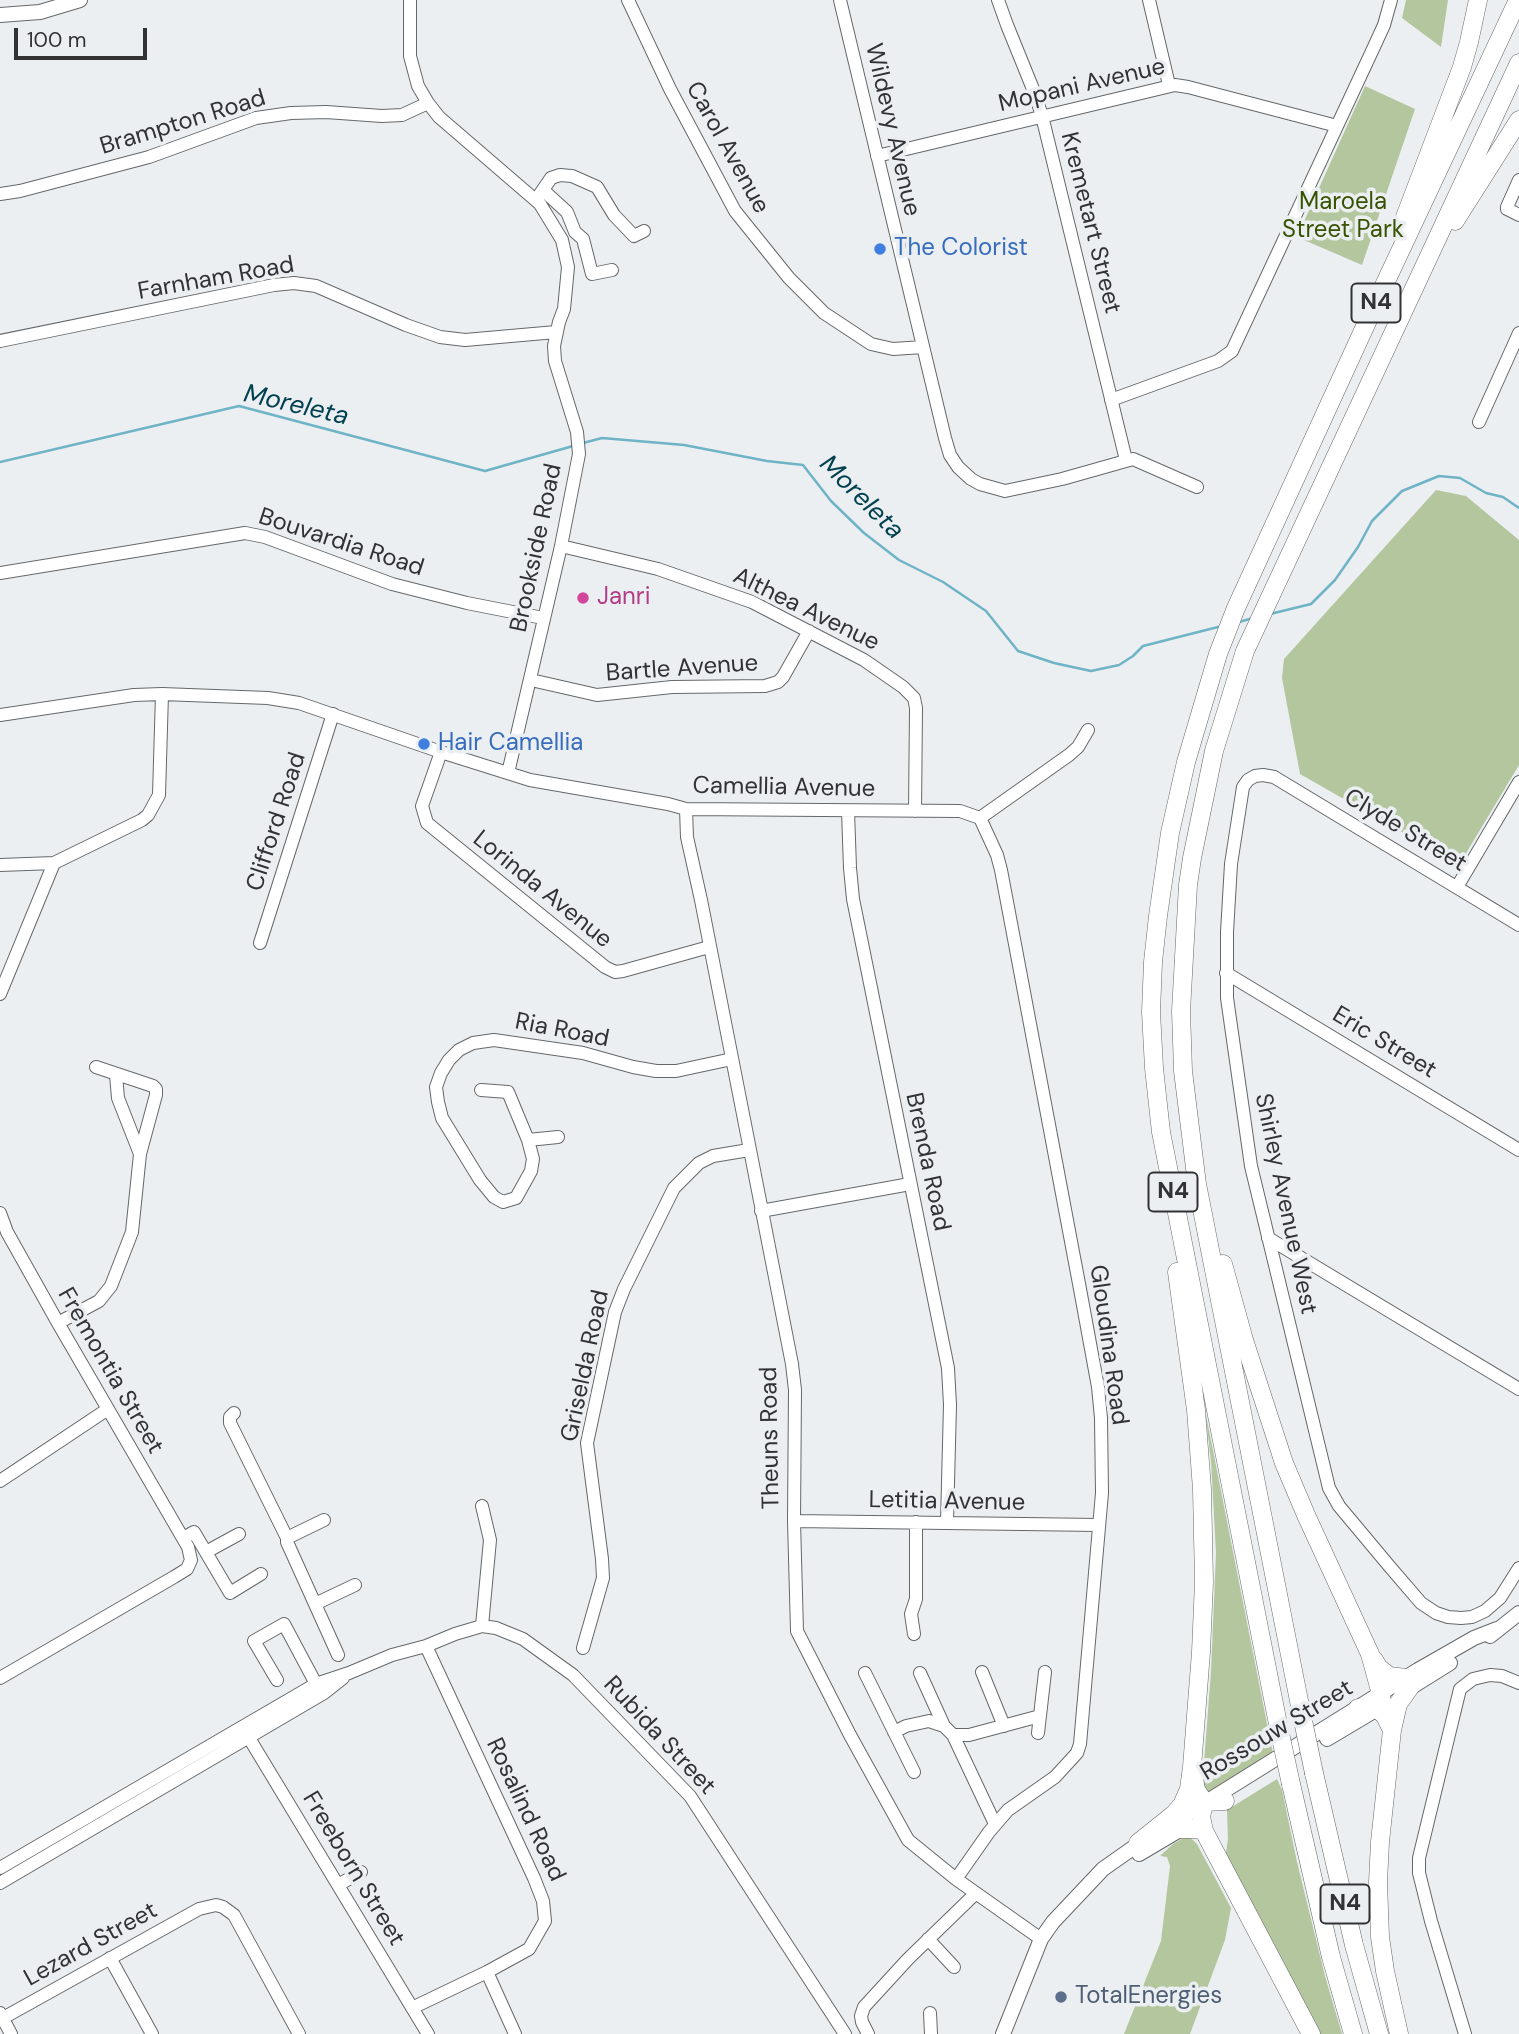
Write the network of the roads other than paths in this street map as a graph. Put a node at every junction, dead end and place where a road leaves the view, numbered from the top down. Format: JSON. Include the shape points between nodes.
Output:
{"nodes":[{"id":1,"x":80,"y":0,"type":"edge"},
{"id":2,"x":405,"y":0,"type":"edge"},
{"id":3,"x":410,"y":0,"type":"edge"},
{"id":4,"x":628,"y":0,"type":"edge"},
{"id":5,"x":840,"y":0,"type":"edge"},
{"id":6,"x":998,"y":0,"type":"edge"},
{"id":7,"x":1149,"y":0,"type":"edge"},
{"id":8,"x":1391,"y":0,"type":"edge"},
{"id":9,"x":1478,"y":0,"type":"edge"},
{"id":10,"x":1518,"y":0,"type":"edge"},
{"id":11,"x":0,"y":15,"type":"edge"},
{"id":12,"x":1519,"y":63,"type":"edge"},
{"id":13,"x":1169,"y":85,"type":"junction"},
{"id":14,"x":425,"y":105,"type":"junction"},
{"id":15,"x":1042,"y":116,"type":"junction"},
{"id":16,"x":1519,"y":120,"type":"edge"},
{"id":17,"x":1337,"y":126,"type":"junction"},
{"id":18,"x":877,"y":156,"type":"junction"},
{"id":19,"x":1519,"y":180,"type":"edge"},
{"id":20,"x":0,"y":194,"type":"edge"},
{"id":21,"x":540,"y":196,"type":"junction"},
{"id":22,"x":1519,"y":215,"type":"edge"},
{"id":23,"x":551,"y":220,"type":"junction"},
{"id":24,"x":644,"y":231,"type":"dead end"},
{"id":25,"x":586,"y":253,"type":"junction"},
{"id":26,"x":567,"y":255,"type":"junction"},
{"id":27,"x":612,"y":270,"type":"dead end"},
{"id":28,"x":1418,"y":281,"type":"junction"},
{"id":29,"x":1373,"y":309,"type":"junction"},
{"id":30,"x":556,"y":332,"type":"junction"},
{"id":31,"x":1519,"y":333,"type":"edge"},
{"id":32,"x":0,"y":341,"type":"edge"},
{"id":33,"x":923,"y":347,"type":"junction"},
{"id":34,"x":1111,"y":400,"type":"junction"},
{"id":35,"x":1479,"y":422,"type":"dead end"},
{"id":36,"x":1126,"y":460,"type":"junction"},
{"id":37,"x":1197,"y":487,"type":"dead end"},
{"id":38,"x":561,"y":546,"type":"junction"},
{"id":39,"x":0,"y":573,"type":"edge"},
{"id":40,"x":543,"y":618,"type":"junction"},
{"id":41,"x":809,"y":631,"type":"junction"},
{"id":42,"x":531,"y":680,"type":"junction"},
{"id":43,"x":162,"y":694,"type":"junction"},
{"id":44,"x":333,"y":714,"type":"junction"},
{"id":45,"x":0,"y":715,"type":"edge"},
{"id":46,"x":1088,"y":730,"type":"dead end"},
{"id":47,"x":441,"y":752,"type":"junction"},
{"id":48,"x":508,"y":773,"type":"junction"},
{"id":49,"x":1269,"y":775,"type":"joint"},
{"id":50,"x":1519,"y":782,"type":"edge"},
{"id":51,"x":686,"y":809,"type":"junction"},
{"id":52,"x":848,"y":811,"type":"junction"},
{"id":53,"x":915,"y":811,"type":"junction"},
{"id":54,"x":980,"y":818,"type":"junction"},
{"id":55,"x":54,"y":863,"type":"junction"},
{"id":56,"x":0,"y":865,"type":"edge"},
{"id":57,"x":1457,"y":887,"type":"junction"},
{"id":58,"x":1519,"y":925,"type":"edge"},
{"id":59,"x":260,"y":943,"type":"dead end"},
{"id":60,"x":709,"y":947,"type":"junction"},
{"id":61,"x":1226,"y":973,"type":"junction"},
{"id":62,"x":0,"y":994,"type":"edge"},
{"id":63,"x":732,"y":1059,"type":"junction"},
{"id":64,"x":96,"y":1067,"type":"dead end"},
{"id":65,"x":116,"y":1074,"type":"junction"},
{"id":66,"x":481,"y":1090,"type":"dead end"},
{"id":67,"x":1161,"y":1132,"type":"junction"},
{"id":68,"x":558,"y":1137,"type":"dead end"},
{"id":69,"x":528,"y":1140,"type":"junction"},
{"id":70,"x":750,"y":1150,"type":"junction"},
{"id":71,"x":1519,"y":1150,"type":"edge"},
{"id":72,"x":140,"y":1154,"type":"junction"},
{"id":73,"x":909,"y":1184,"type":"junction"},
{"id":74,"x":1197,"y":1184,"type":"junction"},
{"id":75,"x":761,"y":1211,"type":"junction"},
{"id":76,"x":0,"y":1213,"type":"edge"},
{"id":77,"x":1268,"y":1238,"type":"junction"},
{"id":78,"x":58,"y":1323,"type":"junction"},
{"id":79,"x":1519,"y":1389,"type":"edge"},
{"id":80,"x":108,"y":1409,"type":"junction"},
{"id":81,"x":234,"y":1413,"type":"dead end"},
{"id":82,"x":2,"y":1477,"type":"edge"},
{"id":83,"x":482,"y":1506,"type":"dead end"},
{"id":84,"x":324,"y":1520,"type":"dead end"},
{"id":85,"x":794,"y":1521,"type":"junction"},
{"id":86,"x":916,"y":1522,"type":"junction"},
{"id":87,"x":947,"y":1522,"type":"junction"},
{"id":88,"x":1099,"y":1525,"type":"junction"},
{"id":89,"x":239,"y":1534,"type":"dead end"},
{"id":90,"x":287,"y":1538,"type":"junction"},
{"id":91,"x":185,"y":1543,"type":"junction"},
{"id":92,"x":206,"y":1552,"type":"junction"},
{"id":93,"x":1519,"y":1568,"type":"edge"},
{"id":94,"x":261,"y":1574,"type":"dead end"},
{"id":95,"x":355,"y":1586,"type":"dead end"},
{"id":96,"x":315,"y":1604,"type":"junction"},
{"id":97,"x":1519,"y":1613,"type":"edge"},
{"id":98,"x":482,"y":1626,"type":"junction"},
{"id":99,"x":914,"y":1634,"type":"dead end"},
{"id":100,"x":426,"y":1646,"type":"junction"},
{"id":101,"x":583,"y":1648,"type":"dead end"},
{"id":102,"x":1370,"y":1654,"type":"junction"},
{"id":103,"x":338,"y":1655,"type":"dead end"},
{"id":104,"x":982,"y":1672,"type":"dead end"},
{"id":105,"x":1045,"y":1672,"type":"dead end"},
{"id":106,"x":349,"y":1673,"type":"junction"},
{"id":107,"x":865,"y":1673,"type":"dead end"},
{"id":108,"x":920,"y":1673,"type":"dead end"},
{"id":109,"x":0,"y":1678,"type":"edge"},
{"id":110,"x":277,"y":1680,"type":"dead end"},
{"id":111,"x":1408,"y":1682,"type":"junction"},
{"id":112,"x":316,"y":1684,"type":"junction"},
{"id":113,"x":1519,"y":1684,"type":"edge"},
{"id":114,"x":1380,"y":1703,"type":"junction"},
{"id":115,"x":1358,"y":1708,"type":"joint"},
{"id":116,"x":1040,"y":1716,"type":"junction"},
{"id":117,"x":1004,"y":1726,"type":"junction"},
{"id":118,"x":1392,"y":1730,"type":"junction"},
{"id":119,"x":949,"y":1731,"type":"junction"},
{"id":120,"x":246,"y":1732,"type":"junction"},
{"id":121,"x":894,"y":1732,"type":"junction"},
{"id":122,"x":1038,"y":1732,"type":"dead end"},
{"id":123,"x":1192,"y":1767,"type":"junction"},
{"id":124,"x":914,"y":1772,"type":"dead end"},
{"id":125,"x":1225,"y":1801,"type":"joint"},
{"id":126,"x":1203,"y":1817,"type":"junction"},
{"id":127,"x":995,"y":1824,"type":"junction"},
{"id":128,"x":1180,"y":1829,"type":"joint"},
{"id":129,"x":1138,"y":1843,"type":"junction"},
{"id":130,"x":0,"y":1868,"type":"edge"},
{"id":131,"x":361,"y":1872,"type":"dead end"},
{"id":132,"x":956,"y":1879,"type":"junction"},
{"id":133,"x":0,"y":1883,"type":"edge"},
{"id":134,"x":1090,"y":1883,"type":"junction"},
{"id":135,"x":338,"y":1885,"type":"junction"},
{"id":136,"x":976,"y":1893,"type":"junction"},
{"id":137,"x":928,"y":1939,"type":"junction"},
{"id":138,"x":1041,"y":1939,"type":"junction"},
{"id":139,"x":110,"y":1958,"type":"junction"},
{"id":140,"x":954,"y":1967,"type":"dead end"},
{"id":141,"x":487,"y":1972,"type":"junction"},
{"id":142,"x":412,"y":2008,"type":"junction"},
{"id":143,"x":930,"y":2013,"type":"dead end"},
{"id":144,"x":1,"y":2015,"type":"edge"},
{"id":145,"x":11,"y":2034,"type":"edge"},
{"id":146,"x":152,"y":2034,"type":"edge"},
{"id":147,"x":299,"y":2034,"type":"edge"},
{"id":148,"x":428,"y":2034,"type":"edge"},
{"id":149,"x":515,"y":2034,"type":"edge"},
{"id":150,"x":845,"y":2034,"type":"edge"},
{"id":151,"x":868,"y":2034,"type":"edge"},
{"id":152,"x":931,"y":2034,"type":"edge"},
{"id":153,"x":1003,"y":2034,"type":"edge"},
{"id":154,"x":1311,"y":2034,"type":"edge"},
{"id":155,"x":1353,"y":2034,"type":"edge"},
{"id":156,"x":1379,"y":2034,"type":"edge"},
{"id":157,"x":1399,"y":2034,"type":"edge"},
{"id":158,"x":1465,"y":2034,"type":"edge"}],
"edges":[{"from":1,"to":11,"type":"main road","via":[[40,12]]},
{"from":2,"to":14,"type":"street","via":[[407,73],[412,90]]},
{"from":3,"to":14,"type":"street","via":[[410,56]]},
{"from":4,"to":33,"type":"street","name":"Carol Avenue","via":[[736,211],[789,278],[817,307],[872,344],[893,349]]},
{"from":5,"to":18,"type":"street","name":"Wildevy Avenue"},
{"from":6,"to":15,"type":"street","name":"Kremetart Street"},
{"from":7,"to":13,"type":"street"},
{"from":8,"to":17,"type":"street"},
{"from":9,"to":29,"type":"highway","via":[[1462,67]]},
{"from":10,"to":29,"type":"highway","number":"N4"},
{"from":12,"to":28,"type":"highway","number":"N4"},
{"from":13,"to":15,"type":"street","name":"Mopani Avenue"},
{"from":13,"to":17,"type":"street","name":"Mopani Avenue","via":[[1188,86]]},
{"from":14,"to":20,"type":"street","name":"Brampton Road","via":[[402,115],[326,112],[256,118],[149,157]]},
{"from":14,"to":21,"type":"street"},
{"from":14,"to":23,"type":"street","via":[[435,122]]},
{"from":15,"to":18,"type":"street","name":"Mopani Avenue"},
{"from":15,"to":34,"type":"street","name":"Kremetart Street"},
{"from":16,"to":28,"type":"highway"},
{"from":17,"to":34,"type":"street","via":[[1232,351],[1218,361]]},
{"from":18,"to":33,"type":"street","name":"Wildevy Avenue"},
{"from":19,"to":22,"type":"street","via":[[1507,209]]},
{"from":21,"to":23,"type":"street"},
{"from":21,"to":24,"type":"street","via":[[556,176],[584,180],[597,187],[634,236]]},
{"from":21,"to":25,"type":"street","via":[[567,212]]},
{"from":23,"to":26,"type":"street"},
{"from":25,"to":26,"type":"street"},
{"from":25,"to":27,"type":"street","via":[[592,274]]},
{"from":26,"to":30,"type":"street","via":[[568,285]]},
{"from":28,"to":74,"type":"highway","number":"N4","via":[[1245,651],[1213,751],[1188,885],[1181,1012]]},
{"from":29,"to":67,"type":"highway","number":"N4","via":[[1236,608],[1185,762],[1153,962],[1151,1012]]},
{"from":30,"to":32,"type":"street","name":"Farnham Road","via":[[465,340],[440,337],[316,286],[294,283]]},
{"from":30,"to":38,"type":"street","name":"Brookside Road","via":[[555,361],[579,442]]},
{"from":31,"to":35,"type":"street"},
{"from":33,"to":36,"type":"street","name":"Wildevy Avenue","via":[[947,447],[971,479],[997,490],[1016,490]]},
{"from":34,"to":36,"type":"street","name":"Kremetart Street"},
{"from":36,"to":37,"type":"street","via":[[1137,460]]},
{"from":38,"to":40,"type":"street","name":"Brookside Road"},
{"from":38,"to":41,"type":"street","name":"Althea Avenue","via":[[658,569],[752,602]]},
{"from":39,"to":40,"type":"street","name":"Bouvardia Road","via":[[245,533],[393,584]]},
{"from":40,"to":42,"type":"street","name":"Brookside Road"},
{"from":41,"to":42,"type":"street","name":"Bartle Avenue","via":[[783,677],[765,686],[672,687],[597,695]]},
{"from":41,"to":53,"type":"street","name":"Althea Avenue","via":[[874,667],[914,698]]},
{"from":42,"to":48,"type":"street","name":"Brookside Road"},
{"from":43,"to":44,"type":"street","name":"Camellia Avenue","via":[[268,698]]},
{"from":43,"to":45,"type":"street","name":"Camellia Avenue"},
{"from":43,"to":55,"type":"street","via":[[159,795],[153,808],[142,820]]},
{"from":44,"to":47,"type":"street","name":"Camellia Avenue"},
{"from":44,"to":59,"type":"street","name":"Clifford Road"},
{"from":46,"to":54,"type":"street","via":[[1069,755]]},
{"from":47,"to":48,"type":"street","name":"Camellia Avenue"},
{"from":47,"to":60,"type":"street","name":"Lorinda Avenue","via":[[422,806],[427,823],[605,967],[623,971]]},
{"from":48,"to":51,"type":"street","name":"Camellia Avenue"},
{"from":49,"to":57,"type":"street","name":"Clyde Street"},
{"from":49,"to":61,"type":"street","name":"Shirley Avenue West","via":[[1252,777],[1241,791],[1231,864]]},
{"from":50,"to":57,"type":"street"},
{"from":51,"to":52,"type":"street","name":"Camellia Avenue"},
{"from":51,"to":60,"type":"street","name":"Theuns Road","via":[[687,837]]},
{"from":52,"to":53,"type":"street","name":"Camellia Avenue"},
{"from":52,"to":73,"type":"street","name":"Brenda Road","via":[[853,900]]},
{"from":53,"to":54,"type":"street","name":"Camellia Avenue","via":[[960,811]]},
{"from":54,"to":88,"type":"street","name":"Gloudina Road","via":[[1001,870],[1098,1387]]},
{"from":55,"to":56,"type":"street"},
{"from":55,"to":62,"type":"street"},
{"from":57,"to":58,"type":"street","name":"Clyde Street"},
{"from":60,"to":63,"type":"street","name":"Theuns Road"},
{"from":61,"to":71,"type":"street","name":"Eric Street"},
{"from":61,"to":77,"type":"street","name":"Shirley Avenue West","via":[[1247,1140]]},
{"from":63,"to":69,"type":"street","name":"Ria Road","via":[[656,1071],[583,1053],[494,1040],[459,1050],[436,1087],[442,1118],[486,1189],[500,1201],[516,1198],[531,1171]]},
{"from":63,"to":70,"type":"street","name":"Theuns Road"},
{"from":64,"to":65,"type":"street"},
{"from":65,"to":72,"type":"street","via":[[118,1098]]},
{"from":65,"to":72,"type":"street","via":[[156,1090]]},
{"from":66,"to":69,"type":"street","via":[[508,1091]]},
{"from":67,"to":123,"type":"highway","via":[[1202,1489],[1204,1582]]},
{"from":67,"to":155,"type":"highway","number":"N4","bridge":true,"via":[[1279,1729]]},
{"from":68,"to":69,"type":"street"},
{"from":70,"to":75,"type":"street","name":"Theuns Road"},
{"from":70,"to":101,"type":"street","name":"Griselda Road","via":[[713,1156],[682,1178],[615,1312],[587,1443],[603,1578]]},
{"from":72,"to":78,"type":"street","via":[[132,1232],[111,1286],[99,1301]]},
{"from":73,"to":75,"type":"street"},
{"from":73,"to":87,"type":"street","name":"Brenda Road","via":[[948,1368]]},
{"from":74,"to":102,"type":"highway","via":[[1284,1463]]},
{"from":74,"to":156,"type":"highway","number":"N4","bridge":true,"via":[[1314,1773]]},
{"from":75,"to":85,"type":"street","name":"Theuns Road","via":[[795,1390]]},
{"from":76,"to":78,"type":"street","name":"Fremontia Street"},
{"from":77,"to":79,"type":"street"},
{"from":77,"to":93,"type":"street","name":"Shirley Avenue West","via":[[1320,1453],[1331,1492],[1346,1515],[1427,1608],[1440,1615],[1461,1618],[1485,1611],[1500,1598]]},
{"from":78,"to":80,"type":"street","name":"Fremontia Street"},
{"from":80,"to":82,"type":"street"},
{"from":80,"to":91,"type":"street","name":"Fremontia Street"},
{"from":81,"to":90,"type":"street","via":[[230,1423]]},
{"from":83,"to":98,"type":"street","via":[[490,1540]]},
{"from":84,"to":90,"type":"street"},
{"from":85,"to":86,"type":"street","name":"Letitia Avenue"},
{"from":85,"to":132,"type":"street","name":"Theuns Road","via":[[796,1623],[801,1641],[902,1832]]},
{"from":86,"to":87,"type":"street","name":"Letitia Avenue"},
{"from":86,"to":99,"type":"street"},
{"from":87,"to":88,"type":"street","name":"Letitia Avenue"},
{"from":88,"to":127,"type":"street","name":"Gloudina Road","via":[[1080,1744],[1055,1777]]},
{"from":89,"to":92,"type":"street"},
{"from":90,"to":96,"type":"street"},
{"from":91,"to":92,"type":"street","via":[[194,1532]]},
{"from":91,"to":109,"type":"street","via":[[191,1560],[187,1569]]},
{"from":92,"to":94,"type":"street","via":[[230,1592]]},
{"from":95,"to":96,"type":"street"},
{"from":96,"to":103,"type":"street"},
{"from":97,"to":111,"type":"main road","name":"Rossouw Street"},
{"from":98,"to":100,"type":"street"},
{"from":98,"to":150,"type":"street","name":"Rubida Street","via":[[523,1639],[573,1675],[690,1796]]},
{"from":100,"to":106,"type":"street"},
{"from":100,"to":141,"type":"street","name":"Rosalind Road","via":[[543,1901],[545,1921],[529,1949]]},
{"from":102,"to":111,"type":"highway","via":[[1389,1676]]},
{"from":102,"to":114,"type":"highway"},
{"from":104,"to":117,"type":"street"},
{"from":105,"to":116,"type":"street"},
{"from":106,"to":112,"type":"street"},
{"from":106,"to":120,"type":"street","via":[[324,1693]]},
{"from":107,"to":121,"type":"street"},
{"from":108,"to":119,"type":"street"},
{"from":110,"to":112,"type":"street","via":[[254,1642],[284,1624]]},
{"from":111,"to":114,"type":"main road","name":"Rossouw Street"},
{"from":111,"to":118,"type":"highway"},
{"from":112,"to":120,"type":"street"},
{"from":113,"to":158,"type":"street","via":[[1500,1675],[1483,1676],[1460,1689],[1418,1865]]},
{"from":114,"to":115,"type":"highway"},
{"from":114,"to":118,"type":"highway"},
{"from":114,"to":125,"type":"main road","name":"Rossouw Street"},
{"from":115,"to":126,"type":"main road","name":"Rossouw Street"},
{"from":116,"to":117,"type":"street"},
{"from":116,"to":122,"type":"street"},
{"from":117,"to":119,"type":"street","via":[[969,1735]]},
{"from":118,"to":157,"type":"highway","via":[[1378,1906],[1385,1971]]},
{"from":119,"to":121,"type":"street","via":[[929,1721]]},
{"from":119,"to":127,"type":"street"},
{"from":120,"to":130,"type":"street"},
{"from":120,"to":133,"type":"street"},
{"from":120,"to":135,"type":"street","name":"Freeborn Street"},
{"from":121,"to":124,"type":"street"},
{"from":123,"to":126,"type":"highway"},
{"from":123,"to":129,"type":"highway","via":[[1182,1805]]},
{"from":125,"to":126,"type":"highway"},
{"from":126,"to":128,"type":"highway","via":[[1197,1829]]},
{"from":126,"to":129,"type":"main road","name":"Rossouw Street"},
{"from":126,"to":154,"type":"highway"},
{"from":127,"to":132,"type":"street","name":"Gloudina Road"},
{"from":128,"to":134,"type":"main road","name":"Rossouw Street"},
{"from":129,"to":134,"type":"main road","name":"Rossouw Street"},
{"from":131,"to":135,"type":"street"},
{"from":132,"to":136,"type":"street","name":"Theuns Road"},
{"from":134,"to":138,"type":"main road","name":"Rossouw Street"},
{"from":135,"to":142,"type":"street","name":"Freeborn Street"},
{"from":136,"to":137,"type":"street"},
{"from":136,"to":138,"type":"street","name":"Theuns Road"},
{"from":137,"to":140,"type":"street"},
{"from":137,"to":151,"type":"street","via":[[864,2007],[861,2016]]},
{"from":138,"to":153,"type":"main road","name":"Rossouw Street"},
{"from":139,"to":144,"type":"street","name":"Lezard Street"},
{"from":139,"to":146,"type":"street"},
{"from":139,"to":147,"type":"street","name":"Lezard Street","via":[[199,1909],[223,1907],[234,1915]]},
{"from":141,"to":142,"type":"street","name":"Rosalind Road"},
{"from":141,"to":149,"type":"street"},
{"from":142,"to":148,"type":"street","name":"Freeborn Street"},
{"from":143,"to":152,"type":"street"},
{"from":144,"to":145,"type":"street"}]}
